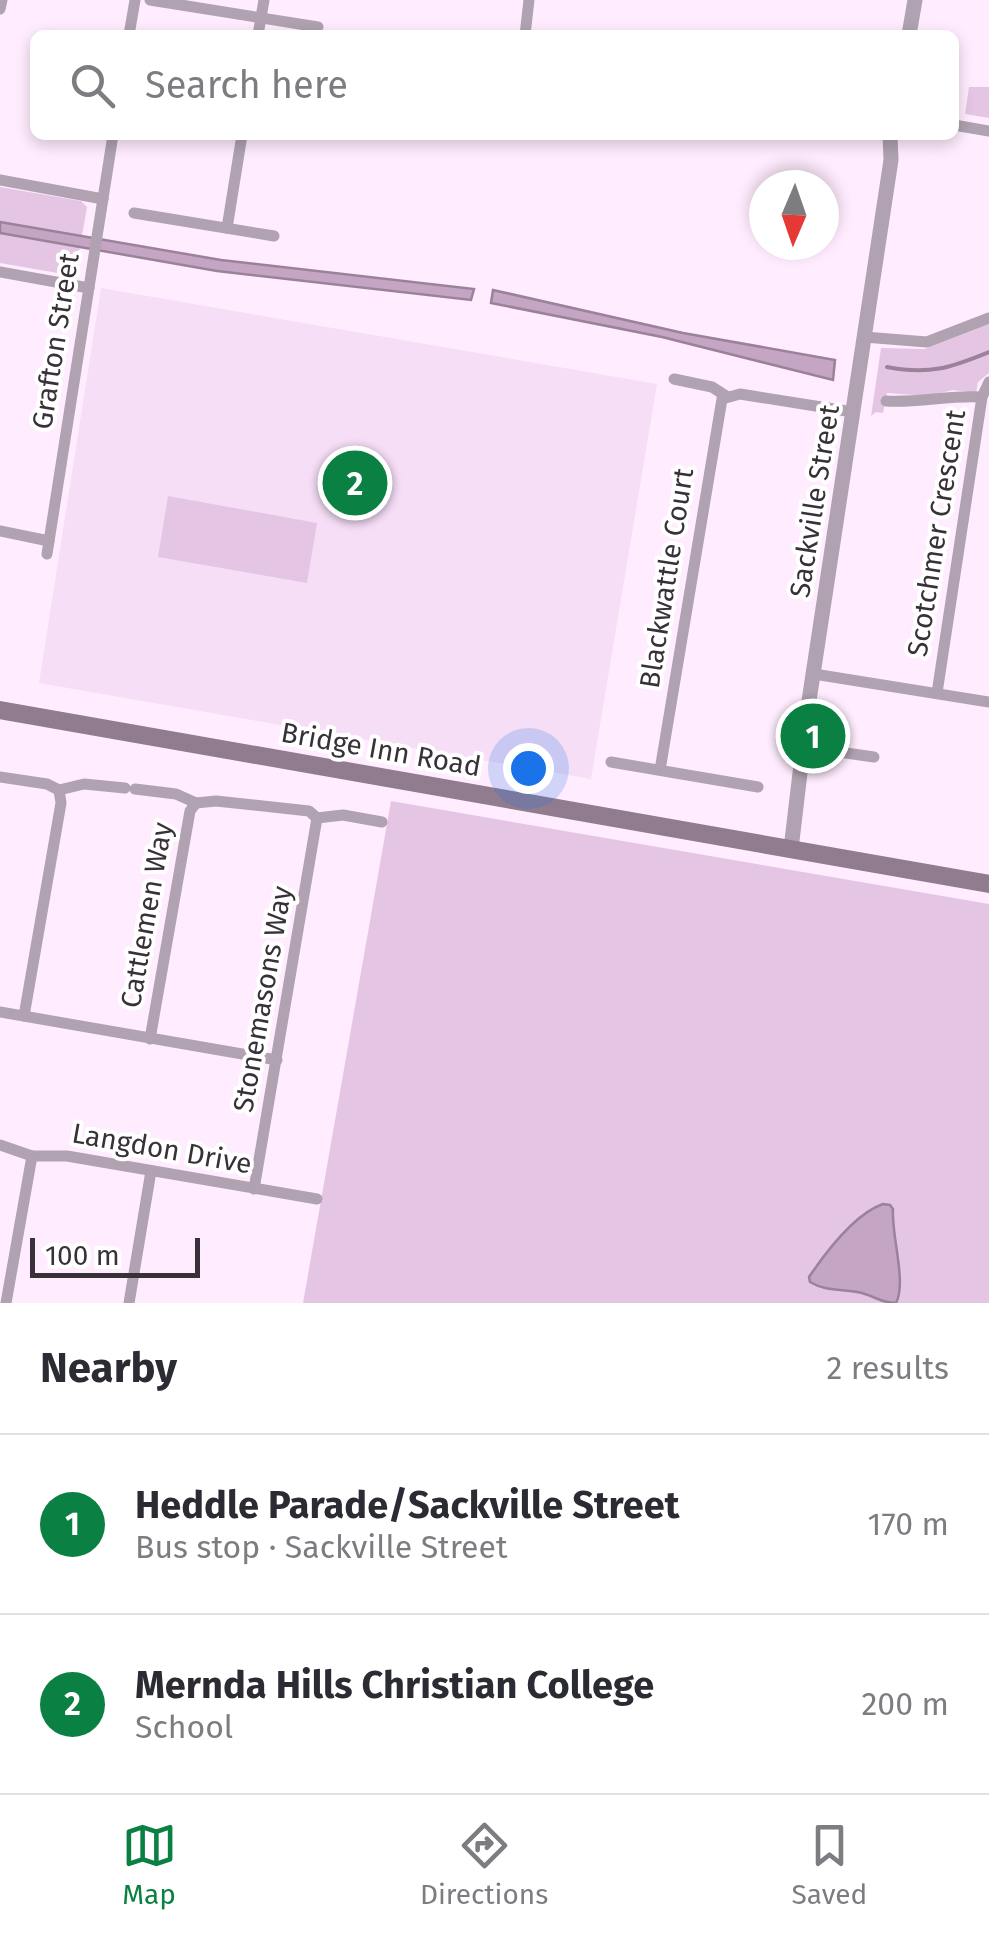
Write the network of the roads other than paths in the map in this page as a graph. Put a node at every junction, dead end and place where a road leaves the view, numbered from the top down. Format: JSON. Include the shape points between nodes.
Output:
{"nodes":[{"id":1,"x":2,"y":0,"type":"edge"},
{"id":2,"x":135,"y":0,"type":"edge"},
{"id":3,"x":150,"y":0,"type":"edge"},
{"id":4,"x":264,"y":0,"type":"edge"},
{"id":5,"x":529,"y":0,"type":"edge"},
{"id":6,"x":915,"y":0,"type":"edge"},
{"id":7,"x":0,"y":9,"type":"edge"},
{"id":8,"x":261,"y":18,"type":"junction"},
{"id":9,"x":318,"y":28,"type":"dead end"},
{"id":10,"x":131,"y":30,"type":"edge"},
{"id":11,"x":259,"y":30,"type":"edge"},
{"id":12,"x":526,"y":30,"type":"edge"},
{"id":13,"x":911,"y":30,"type":"edge"},
{"id":14,"x":959,"y":127,"type":"edge"},
{"id":15,"x":989,"y":131,"type":"edge"},
{"id":16,"x":112,"y":140,"type":"edge"},
{"id":17,"x":241,"y":140,"type":"edge"},
{"id":18,"x":890,"y":140,"type":"edge"},
{"id":19,"x":899,"y":140,"type":"edge"},
{"id":20,"x":891,"y":160,"type":"junction"},
{"id":21,"x":0,"y":180,"type":"edge"},
{"id":22,"x":103,"y":199,"type":"junction"},
{"id":23,"x":134,"y":212,"type":"dead end"},
{"id":24,"x":227,"y":228,"type":"junction"},
{"id":25,"x":274,"y":236,"type":"dead end"},
{"id":26,"x":0,"y":272,"type":"edge"},
{"id":27,"x":89,"y":288,"type":"junction"},
{"id":28,"x":989,"y":318,"type":"edge"},
{"id":29,"x":864,"y":337,"type":"junction"},
{"id":30,"x":674,"y":379,"type":"dead end"},
{"id":31,"x":989,"y":382,"type":"edge"},
{"id":32,"x":726,"y":396,"type":"junction"},
{"id":33,"x":982,"y":397,"type":"junction"},
{"id":34,"x":886,"y":401,"type":"dead end"},
{"id":35,"x":853,"y":412,"type":"junction"},
{"id":36,"x":0,"y":532,"type":"edge"},
{"id":37,"x":814,"y":674,"type":"junction"},
{"id":38,"x":937,"y":693,"type":"junction"},
{"id":39,"x":989,"y":702,"type":"edge"},
{"id":40,"x":0,"y":710,"type":"edge"},
{"id":41,"x":804,"y":747,"type":"junction"},
{"id":42,"x":874,"y":757,"type":"dead end"},
{"id":43,"x":611,"y":762,"type":"dead end"},
{"id":44,"x":660,"y":770,"type":"junction"},
{"id":45,"x":0,"y":777,"type":"edge"},
{"id":46,"x":758,"y":787,"type":"dead end"},
{"id":47,"x":59,"y":790,"type":"junction"},
{"id":48,"x":196,"y":803,"type":"junction"},
{"id":49,"x":316,"y":818,"type":"junction"},
{"id":50,"x":382,"y":822,"type":"dead end"},
{"id":51,"x":790,"y":849,"type":"junction"},
{"id":52,"x":989,"y":884,"type":"edge"},
{"id":53,"x":0,"y":1012,"type":"edge"},
{"id":54,"x":24,"y":1016,"type":"junction"},
{"id":55,"x":150,"y":1038,"type":"junction"},
{"id":56,"x":277,"y":1060,"type":"junction"},
{"id":57,"x":0,"y":1145,"type":"edge"},
{"id":58,"x":32,"y":1156,"type":"junction"},
{"id":59,"x":150,"y":1170,"type":"junction"},
{"id":60,"x":254,"y":1189,"type":"junction"},
{"id":61,"x":317,"y":1200,"type":"dead end"},
{"id":62,"x":6,"y":1303,"type":"edge"},
{"id":63,"x":128,"y":1303,"type":"edge"}],
"edges":[{"from":1,"to":7,"type":"street"},
{"from":2,"to":10,"type":"street"},
{"from":3,"to":8,"type":"street"},
{"from":4,"to":8,"type":"street"},
{"from":5,"to":12,"type":"street"},
{"from":6,"to":13,"type":"street"},
{"from":8,"to":9,"type":"street"},
{"from":8,"to":11,"type":"street"},
{"from":14,"to":15,"type":"street"},
{"from":16,"to":22,"type":"street","name":"Grafton Street"},
{"from":17,"to":24,"type":"street"},
{"from":18,"to":20,"type":"street","name":"Sackville Street"},
{"from":19,"to":20,"type":"street","name":"Sackville Street"},
{"from":20,"to":29,"type":"street","name":"Sackville Street"},
{"from":21,"to":22,"type":"street"},
{"from":22,"to":27,"type":"street","name":"Grafton Street"},
{"from":23,"to":24,"type":"street"},
{"from":24,"to":25,"type":"street"},
{"from":26,"to":27,"type":"street"},
{"from":27,"to":36,"type":"street","name":"Grafton Street","via":[[48,547]]},
{"from":28,"to":29,"type":"street","via":[[927,342]]},
{"from":29,"to":35,"type":"street","name":"Sackville Street"},
{"from":30,"to":32,"type":"street"},
{"from":31,"to":33,"type":"street","name":"Scotchmer Crescent"},
{"from":32,"to":35,"type":"street"},
{"from":32,"to":44,"type":"street","name":"Blackwattle Court"},
{"from":33,"to":34,"type":"street"},
{"from":33,"to":38,"type":"street","name":"Scotchmer Crescent"},
{"from":35,"to":37,"type":"street","name":"Sackville Street"},
{"from":37,"to":38,"type":"street"},
{"from":37,"to":41,"type":"street","name":"Sackville Street"},
{"from":38,"to":39,"type":"street"},
{"from":40,"to":51,"type":"main road","name":"Bridge Inn Road"},
{"from":41,"to":42,"type":"street"},
{"from":41,"to":51,"type":"street","name":"Sackville Street"},
{"from":43,"to":44,"type":"street"},
{"from":44,"to":46,"type":"street"},
{"from":45,"to":47,"type":"street"},
{"from":47,"to":48,"type":"street","via":[[84,784],[176,794]]},
{"from":47,"to":54,"type":"street"},
{"from":48,"to":49,"type":"street","via":[[305,811]]},
{"from":48,"to":55,"type":"street","name":"Cattlemen Way"},
{"from":49,"to":50,"type":"street"},
{"from":49,"to":56,"type":"street","name":"Stonemasons Way"},
{"from":51,"to":52,"type":"main road","name":"Bridge Inn Road"},
{"from":53,"to":54,"type":"street"},
{"from":54,"to":55,"type":"street"},
{"from":55,"to":56,"type":"street"},
{"from":56,"to":60,"type":"street","name":"Stonemasons Way"},
{"from":57,"to":58,"type":"street","name":"Langdon Drive"},
{"from":58,"to":59,"type":"street","name":"Langdon Drive"},
{"from":58,"to":62,"type":"street"},
{"from":59,"to":60,"type":"street","name":"Langdon Drive"},
{"from":59,"to":63,"type":"street"},
{"from":60,"to":61,"type":"street","name":"Langdon Drive"}]}
